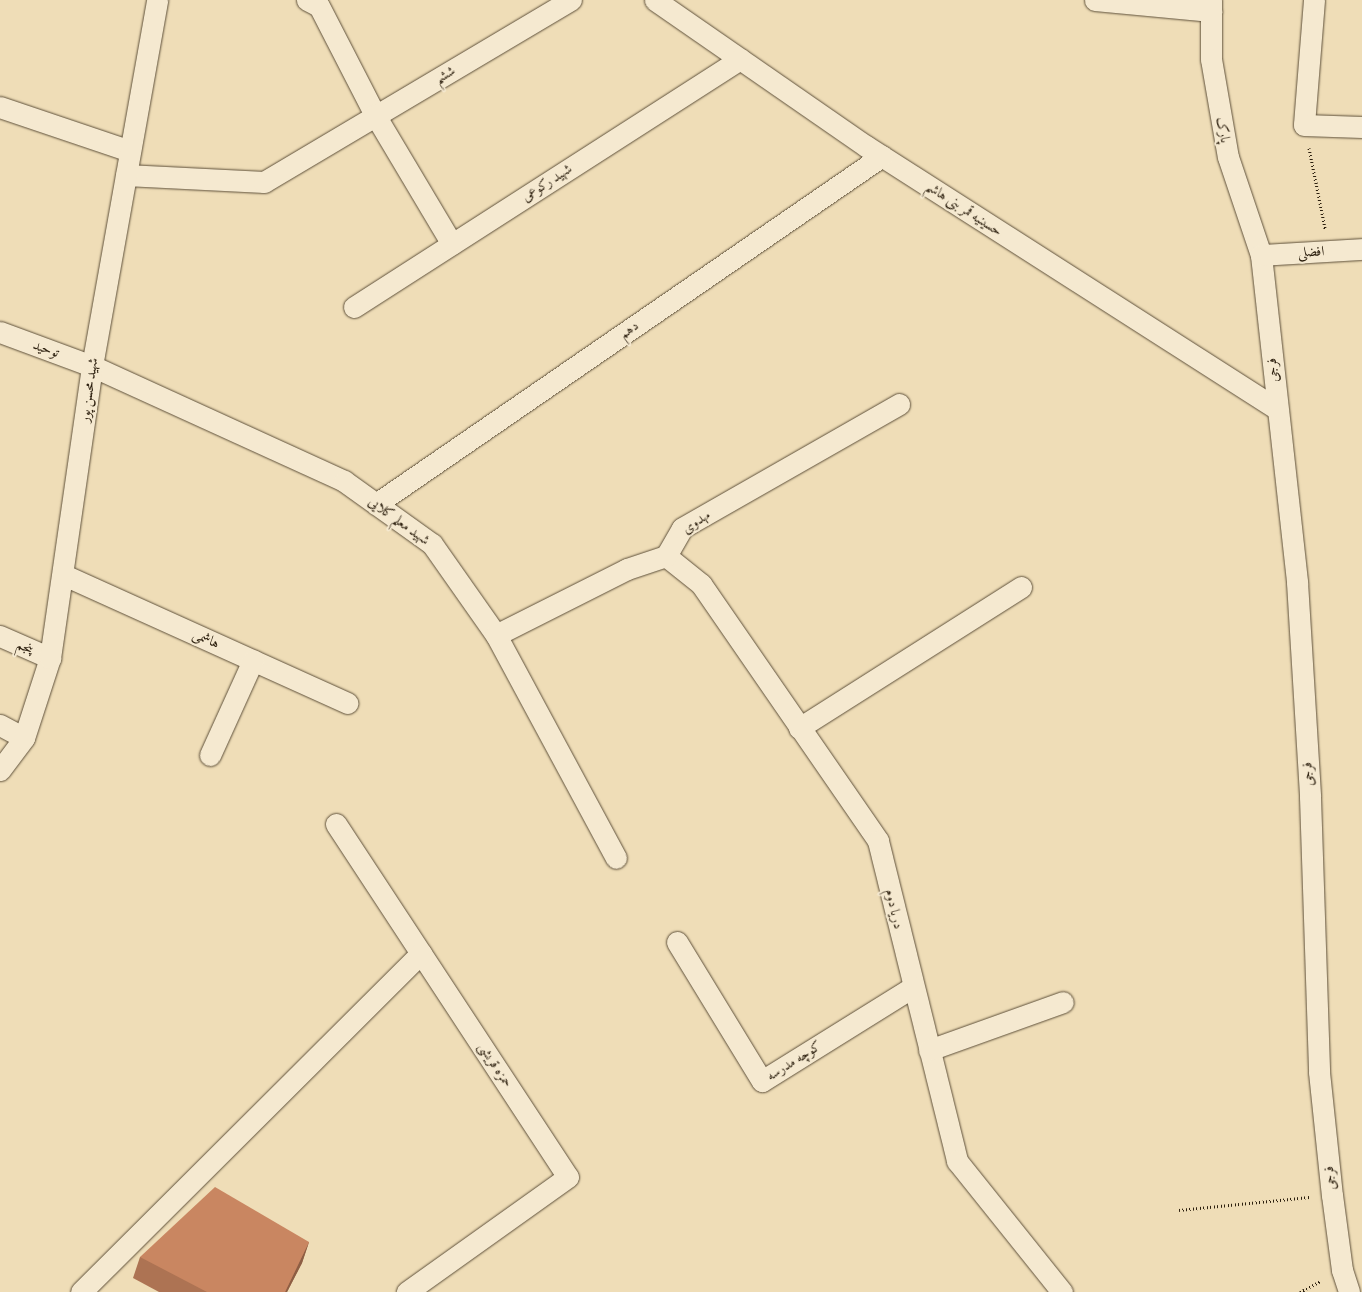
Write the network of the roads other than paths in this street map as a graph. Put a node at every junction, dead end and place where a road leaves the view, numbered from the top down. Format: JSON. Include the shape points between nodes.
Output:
{"nodes":[{"id":1,"x":157,"y":0,"type":"edge"},
{"id":2,"x":571,"y":0,"type":"edge"},
{"id":3,"x":655,"y":0,"type":"edge"},
{"id":4,"x":1095,"y":0,"type":"edge"},
{"id":5,"x":1314,"y":0,"type":"edge"},
{"id":6,"x":318,"y":2,"type":"edge"},
{"id":7,"x":1211,"y":5,"type":"edge"},
{"id":8,"x":740,"y":59,"type":"junction"},
{"id":9,"x":0,"y":107,"type":"edge"},
{"id":10,"x":375,"y":115,"type":"junction"},
{"id":11,"x":1362,"y":127,"type":"edge"},
{"id":12,"x":130,"y":151,"type":"junction"},
{"id":13,"x":882,"y":156,"type":"junction"},
{"id":14,"x":126,"y":175,"type":"junction"},
{"id":15,"x":452,"y":244,"type":"junction"},
{"id":16,"x":1362,"y":249,"type":"edge"},
{"id":17,"x":1260,"y":255,"type":"junction"},
{"id":18,"x":354,"y":307,"type":"dead end"},
{"id":19,"x":0,"y":332,"type":"edge"},
{"id":20,"x":92,"y":366,"type":"junction"},
{"id":21,"x":899,"y":404,"type":"dead end"},
{"id":22,"x":1278,"y":409,"type":"junction"},
{"id":23,"x":376,"y":504,"type":"junction"},
{"id":24,"x":666,"y":556,"type":"junction"},
{"id":25,"x":64,"y":575,"type":"junction"},
{"id":26,"x":1020,"y":587,"type":"dead end"},
{"id":27,"x":496,"y":635,"type":"junction"},
{"id":28,"x":0,"y":636,"type":"edge"},
{"id":29,"x":50,"y":658,"type":"junction"},
{"id":30,"x":253,"y":660,"type":"junction"},
{"id":31,"x":347,"y":703,"type":"dead end"},
{"id":32,"x":0,"y":725,"type":"edge"},
{"id":33,"x":799,"y":728,"type":"junction"},
{"id":34,"x":24,"y":738,"type":"junction"},
{"id":35,"x":210,"y":755,"type":"dead end"},
{"id":36,"x":0,"y":770,"type":"edge"},
{"id":37,"x":336,"y":824,"type":"dead end"},
{"id":38,"x":616,"y":858,"type":"dead end"},
{"id":39,"x":677,"y":942,"type":"dead end"},
{"id":40,"x":421,"y":952,"type":"junction"},
{"id":41,"x":913,"y":987,"type":"junction"},
{"id":42,"x":1062,"y":1002,"type":"dead end"},
{"id":43,"x":930,"y":1050,"type":"junction"},
{"id":44,"x":81,"y":1292,"type":"edge"},
{"id":45,"x":408,"y":1292,"type":"edge"},
{"id":46,"x":1062,"y":1292,"type":"edge"},
{"id":47,"x":1348,"y":1292,"type":"edge"}],
"edges":[{"from":1,"to":12,"type":"street","name":"شهید محسن پور"},
{"from":2,"to":10,"type":"street","name":"ششم"},
{"from":3,"to":8,"type":"street","name":"حسینیه قمر بنی هاشم"},
{"from":4,"to":7,"type":"street"},
{"from":5,"to":11,"type":"street","via":[[1304,125]]},
{"from":6,"to":10,"type":"street"},
{"from":7,"to":17,"type":"street","name":"پارک","via":[[1211,59],[1228,157]]},
{"from":8,"to":13,"type":"street","name":"حسینیه قمر بنی هاشم"},
{"from":8,"to":15,"type":"street","name":"شهید رکوعی"},
{"from":9,"to":12,"type":"street"},
{"from":10,"to":14,"type":"street","name":"ششم","via":[[264,182]]},
{"from":10,"to":15,"type":"street"},
{"from":12,"to":14,"type":"street","name":"شهید محسن پور"},
{"from":13,"to":22,"type":"street","name":"حسینیه قمر بنی هاشم"},
{"from":13,"to":23,"type":"street","name":"دهم"},
{"from":14,"to":20,"type":"street","name":"شهید محسن پور"},
{"from":15,"to":18,"type":"street","name":"شهید رکوعی"},
{"from":16,"to":17,"type":"street","name":"افضلی"},
{"from":17,"to":22,"type":"street","name":"فرجی"},
{"from":19,"to":20,"type":"street","name":"توحید"},
{"from":20,"to":23,"type":"street","name":"شهید معلم کلایی","via":[[344,481]]},
{"from":20,"to":25,"type":"street","name":"شهید محسن پور"},
{"from":21,"to":24,"type":"street","name":"مهدوی","via":[[682,528]]},
{"from":22,"to":47,"type":"street","name":"فرجی","via":[[1297,582],[1310,797],[1319,1072],[1332,1195]]},
{"from":23,"to":27,"type":"street","name":"شهید معلم کلایی","via":[[432,544]]},
{"from":24,"to":27,"type":"street","via":[[627,569]]},
{"from":24,"to":33,"type":"street","name":"دریا دوم","via":[[701,584]]},
{"from":25,"to":29,"type":"street","name":"شهید محسن پور"},
{"from":25,"to":30,"type":"street","name":"هاشمی"},
{"from":26,"to":33,"type":"street"},
{"from":27,"to":38,"type":"street","name":"شهید معلم کلایی"},
{"from":28,"to":29,"type":"street","name":"پنجم"},
{"from":29,"to":34,"type":"street","name":"شهید محسن پور"},
{"from":30,"to":31,"type":"street","name":"هاشمی"},
{"from":30,"to":35,"type":"street"},
{"from":32,"to":34,"type":"street"},
{"from":33,"to":41,"type":"street","name":"دریا دوم","via":[[878,841]]},
{"from":34,"to":36,"type":"street","name":"شهید محسن پور"},
{"from":37,"to":40,"type":"street","name":"حمزه قریشی"},
{"from":39,"to":41,"type":"street","name":"کوچه مدرسه","via":[[762,1081]]},
{"from":40,"to":44,"type":"street"},
{"from":40,"to":45,"type":"street","name":"حمزه قریشی","via":[[568,1177]]},
{"from":41,"to":43,"type":"street","name":"دریا دوم"},
{"from":42,"to":43,"type":"street"},
{"from":43,"to":46,"type":"street","name":"دریا دوم","via":[[957,1161]]}]}
